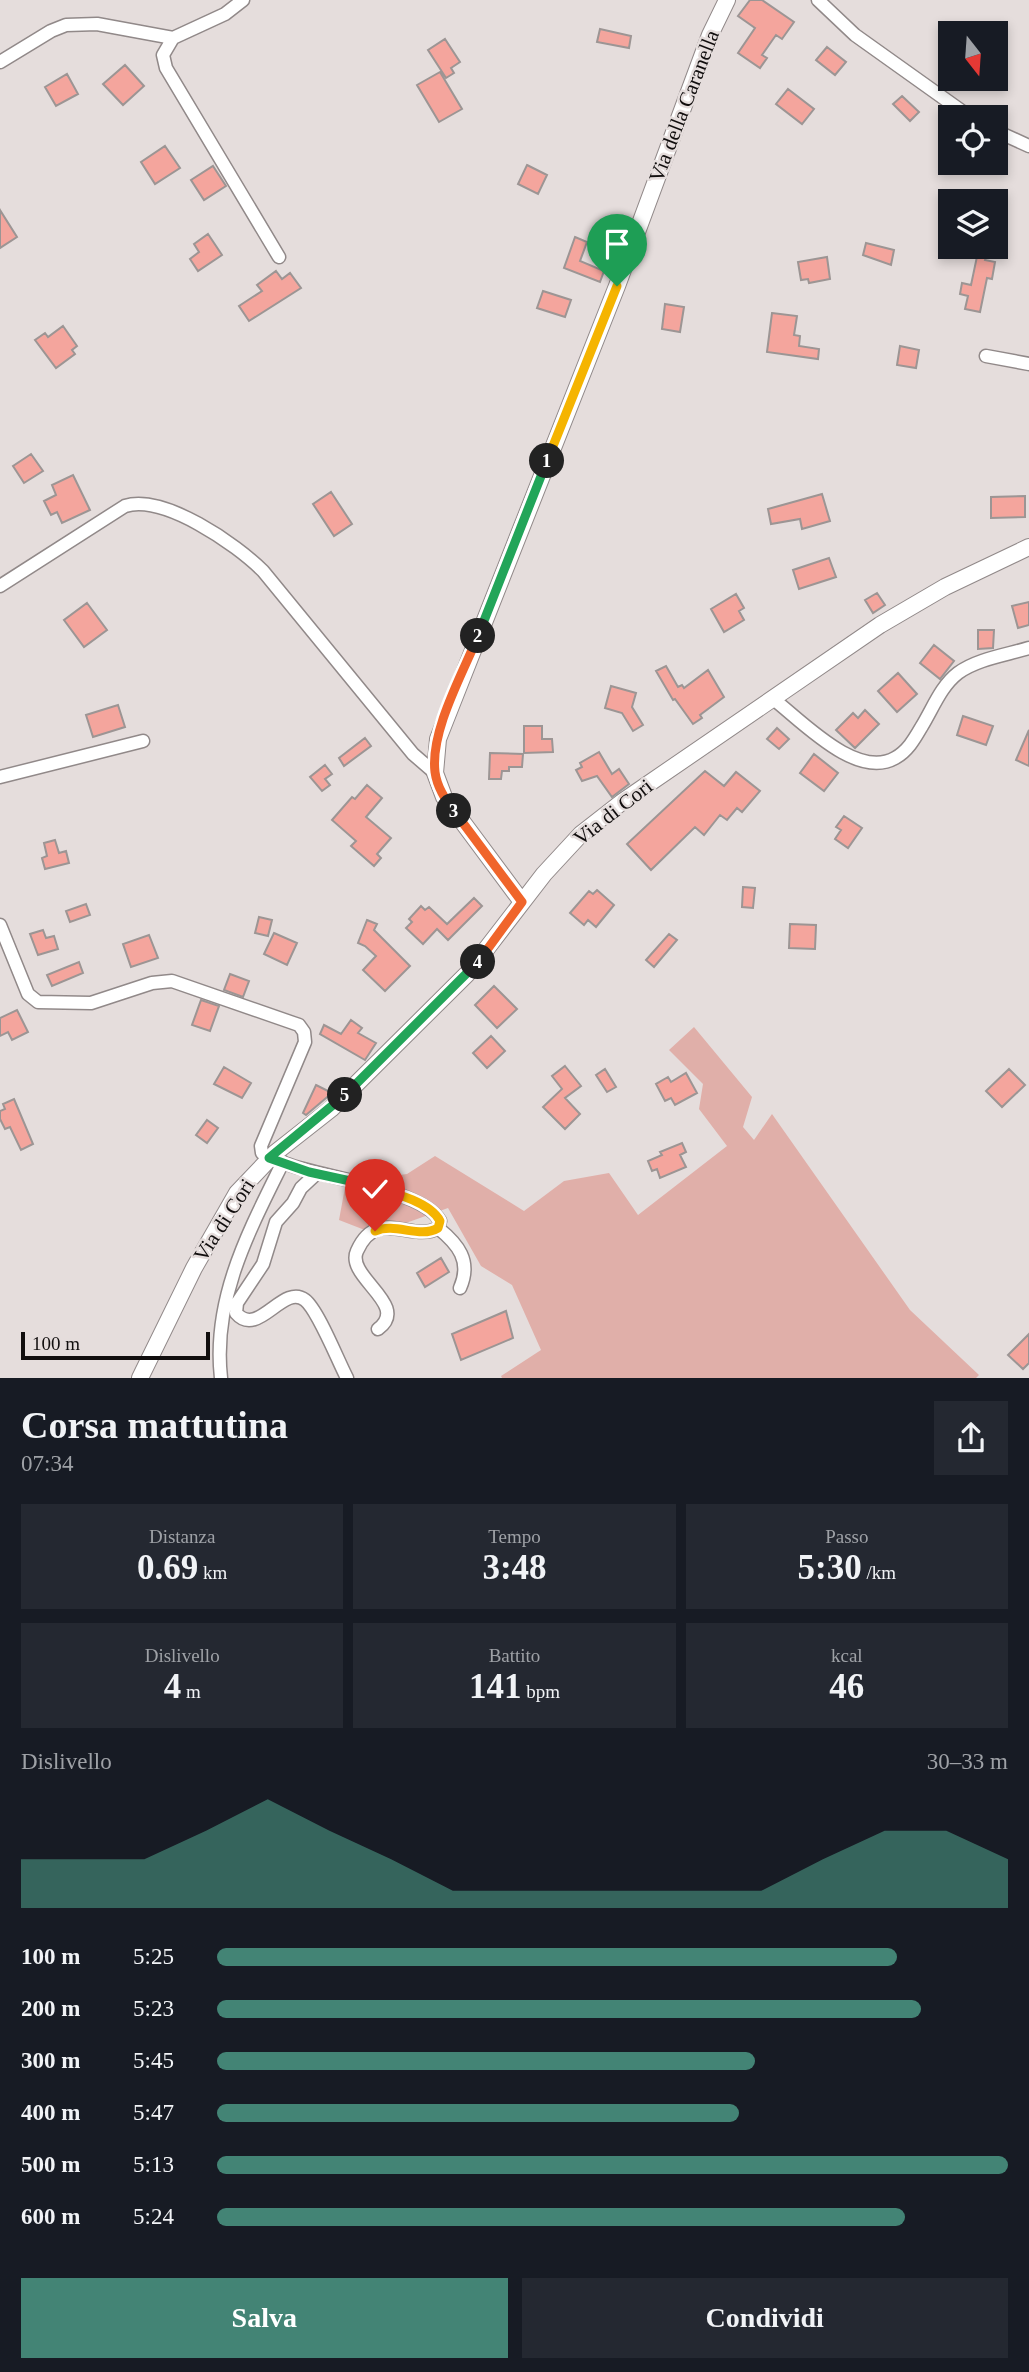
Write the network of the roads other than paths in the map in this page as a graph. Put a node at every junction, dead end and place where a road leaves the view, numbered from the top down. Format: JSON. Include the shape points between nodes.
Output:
{"nodes":[{"id":1,"x":243,"y":0,"type":"edge"},
{"id":2,"x":727,"y":0,"type":"edge"},
{"id":3,"x":818,"y":0,"type":"edge"},
{"id":4,"x":173,"y":38,"type":"junction"},
{"id":5,"x":0,"y":62,"type":"edge"},
{"id":6,"x":954,"y":105,"type":"edge"},
{"id":7,"x":1008,"y":136,"type":"edge"},
{"id":8,"x":1029,"y":146,"type":"edge"},
{"id":9,"x":279,"y":257,"type":"dead end"},
{"id":10,"x":986,"y":356,"type":"dead end"},
{"id":11,"x":1029,"y":365,"type":"edge"},
{"id":12,"x":1029,"y":547,"type":"edge"},
{"id":13,"x":0,"y":586,"type":"edge"},
{"id":14,"x":1029,"y":649,"type":"edge"},
{"id":15,"x":772,"y":698,"type":"junction"},
{"id":16,"x":143,"y":741,"type":"dead end"},
{"id":17,"x":435,"y":773,"type":"junction"},
{"id":18,"x":0,"y":777,"type":"edge"},
{"id":19,"x":522,"y":902,"type":"junction"},
{"id":20,"x":0,"y":925,"type":"edge"},
{"id":21,"x":276,"y":1160,"type":"junction"},
{"id":22,"x":316,"y":1174,"type":"junction"},
{"id":23,"x":438,"y":1228,"type":"junction"},
{"id":24,"x":460,"y":1288,"type":"dead end"},
{"id":25,"x":378,"y":1329,"type":"dead end"},
{"id":26,"x":140,"y":1378,"type":"edge"},
{"id":27,"x":221,"y":1378,"type":"edge"},
{"id":28,"x":347,"y":1378,"type":"edge"}],
"edges":[{"from":1,"to":4,"type":"street","via":[[225,14]]},
{"from":2,"to":17,"type":"main road","name":"Via della Caranella","via":[[441,729]]},
{"from":3,"to":6,"type":"street","via":[[859,38]]},
{"from":4,"to":5,"type":"street","via":[[74,23],[56,28]]},
{"from":4,"to":9,"type":"street","via":[[163,55],[166,68]]},
{"from":7,"to":8,"type":"street"},
{"from":10,"to":11,"type":"street"},
{"from":12,"to":15,"type":"main road","name":"Via di Cori","via":[[901,611]]},
{"from":13,"to":17,"type":"street","via":[[125,506],[146,504],[197,523],[234,545],[263,571],[413,754]]},
{"from":14,"to":15,"type":"street","via":[[957,673],[909,747],[885,762],[849,757]]},
{"from":15,"to":19,"type":"main road","name":"Via di Cori","via":[[588,828]]},
{"from":16,"to":18,"type":"street"},
{"from":17,"to":19,"type":"main road","via":[[448,803]]},
{"from":19,"to":21,"type":"main road","name":"Via di Cori","via":[[467,974]]},
{"from":20,"to":21,"type":"street","via":[[28,994],[38,1002],[96,1003],[168,981],[299,1025],[304,1045],[261,1146],[262,1153]]},
{"from":21,"to":22,"type":"street"},
{"from":21,"to":26,"type":"main road","name":"Via di Cori","via":[[248,1180],[226,1209]]},
{"from":21,"to":27,"type":"street","via":[[224,1303],[219,1336]]},
{"from":22,"to":23,"type":"street","via":[[350,1180],[421,1204],[439,1218]]},
{"from":22,"to":28,"type":"street","via":[[276,1222],[263,1264],[236,1313],[251,1319],[289,1298],[304,1299]]},
{"from":23,"to":24,"type":"street","via":[[464,1260]]},
{"from":23,"to":25,"type":"street","via":[[424,1232],[385,1227],[372,1233],[357,1250],[357,1265],[387,1311],[385,1324]]}]}
